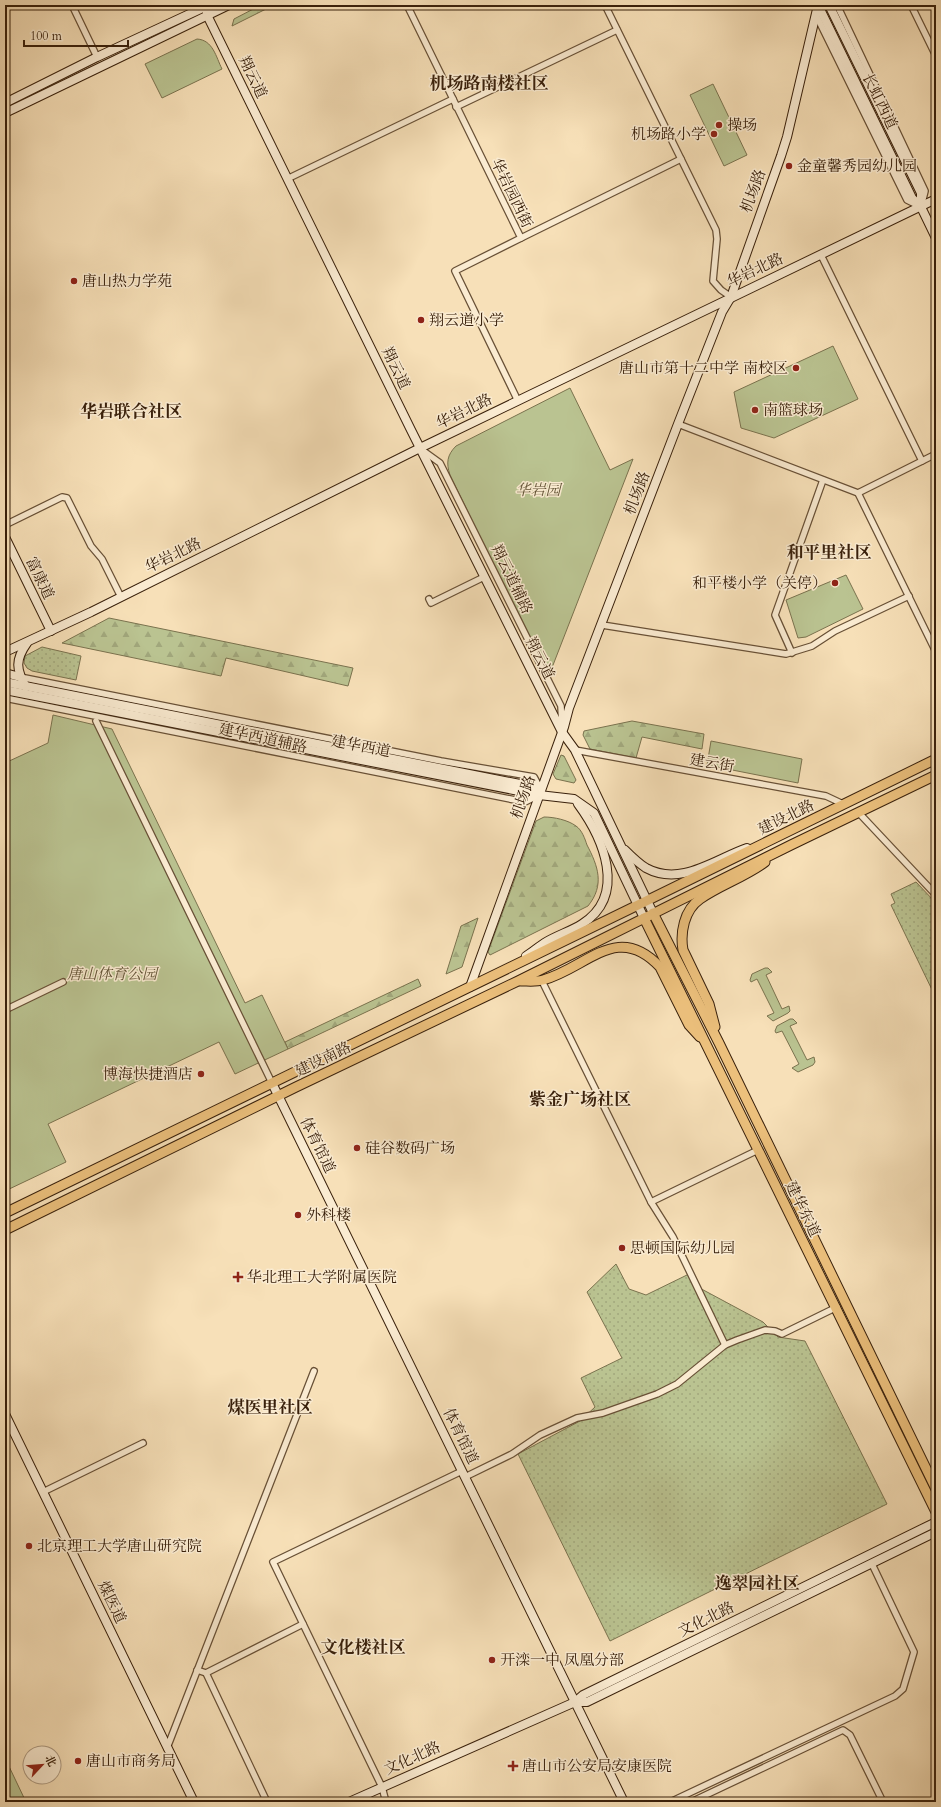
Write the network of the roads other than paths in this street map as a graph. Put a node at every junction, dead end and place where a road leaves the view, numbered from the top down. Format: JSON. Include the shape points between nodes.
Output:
{"nodes":[{"id":1,"x":72,"y":5,"type":"edge"},
{"id":2,"x":208,"y":5,"type":"edge"},
{"id":3,"x":229,"y":5,"type":"edge"},
{"id":4,"x":407,"y":5,"type":"edge"},
{"id":5,"x":605,"y":5,"type":"edge"},
{"id":6,"x":818,"y":5,"type":"edge"},
{"id":7,"x":829,"y":5,"type":"edge"},
{"id":8,"x":837,"y":5,"type":"edge"},
{"id":9,"x":911,"y":5,"type":"edge"},
{"id":10,"x":198,"y":7,"type":"edge"},
{"id":11,"x":816,"y":14,"type":"junction"},
{"id":12,"x":207,"y":15,"type":"junction"},
{"id":13,"x":617,"y":30,"type":"junction"},
{"id":14,"x":936,"y":56,"type":"edge"},
{"id":15,"x":97,"y":57,"type":"junction"},
{"id":16,"x":453,"y":99,"type":"junction"},
{"id":17,"x":5,"y":103,"type":"edge"},
{"id":18,"x":456,"y":107,"type":"junction"},
{"id":19,"x":5,"y":113,"type":"edge"},
{"id":20,"x":681,"y":159,"type":"junction"},
{"id":21,"x":288,"y":179,"type":"junction"},
{"id":22,"x":936,"y":199,"type":"edge"},
{"id":23,"x":921,"y":207,"type":"junction"},
{"id":24,"x":521,"y":238,"type":"junction"},
{"id":25,"x":936,"y":238,"type":"edge"},
{"id":26,"x":821,"y":255,"type":"junction"},
{"id":27,"x":731,"y":297,"type":"junction"},
{"id":28,"x":518,"y":401,"type":"junction"},
{"id":29,"x":678,"y":424,"type":"junction"},
{"id":30,"x":420,"y":448,"type":"junction"},
{"id":31,"x":936,"y":454,"type":"edge"},
{"id":32,"x":922,"y":461,"type":"junction"},
{"id":33,"x":823,"y":480,"type":"junction"},
{"id":34,"x":858,"y":493,"type":"junction"},
{"id":35,"x":5,"y":525,"type":"edge"},
{"id":36,"x":5,"y":537,"type":"edge"},
{"id":37,"x":484,"y":577,"type":"junction"},
{"id":38,"x":909,"y":596,"type":"junction"},
{"id":39,"x":120,"y":597,"type":"junction"},
{"id":40,"x":428,"y":599,"type":"dead end"},
{"id":41,"x":602,"y":624,"type":"junction"},
{"id":42,"x":51,"y":631,"type":"junction"},
{"id":43,"x":28,"y":642,"type":"junction"},
{"id":44,"x":5,"y":652,"type":"edge"},
{"id":45,"x":936,"y":652,"type":"edge"},
{"id":46,"x":792,"y":653,"type":"junction"},
{"id":47,"x":5,"y":673,"type":"edge"},
{"id":48,"x":20,"y":677,"type":"junction"},
{"id":49,"x":5,"y":682,"type":"edge"},
{"id":50,"x":26,"y":687,"type":"junction"},
{"id":51,"x":5,"y":690,"type":"edge"},
{"id":52,"x":5,"y":698,"type":"edge"},
{"id":53,"x":96,"y":721,"type":"dead end"},
{"id":54,"x":562,"y":732,"type":"junction"},
{"id":55,"x":556,"y":748,"type":"junction"},
{"id":56,"x":575,"y":750,"type":"junction"},
{"id":57,"x":936,"y":759,"type":"edge"},
{"id":58,"x":547,"y":771,"type":"junction"},
{"id":59,"x":936,"y":775,"type":"edge"},
{"id":60,"x":540,"y":792,"type":"junction"},
{"id":61,"x":552,"y":795,"type":"junction"},
{"id":62,"x":574,"y":798,"type":"junction"},
{"id":63,"x":843,"y":804,"type":"junction"},
{"id":64,"x":858,"y":812,"type":"junction"},
{"id":65,"x":778,"y":836,"type":"junction"},
{"id":66,"x":791,"y":845,"type":"junction"},
{"id":67,"x":621,"y":847,"type":"junction"},
{"id":68,"x":936,"y":895,"type":"edge"},
{"id":69,"x":647,"y":900,"type":"junction"},
{"id":70,"x":638,"y":906,"type":"junction"},
{"id":71,"x":653,"y":913,"type":"junction"},
{"id":72,"x":644,"y":918,"type":"junction"},
{"id":73,"x":514,"y":966,"type":"junction"},
{"id":74,"x":542,"y":980,"type":"junction"},
{"id":75,"x":518,"y":981,"type":"junction"},
{"id":76,"x":63,"y":982,"type":"dead end"},
{"id":77,"x":470,"y":987,"type":"junction"},
{"id":78,"x":5,"y":1010,"type":"edge"},
{"id":79,"x":719,"y":1044,"type":"junction"},
{"id":80,"x":709,"y":1048,"type":"junction"},
{"id":81,"x":272,"y":1083,"type":"junction"},
{"id":82,"x":278,"y":1096,"type":"junction"},
{"id":83,"x":758,"y":1150,"type":"junction"},
{"id":84,"x":651,"y":1202,"type":"junction"},
{"id":85,"x":5,"y":1213,"type":"edge"},
{"id":86,"x":5,"y":1230,"type":"edge"},
{"id":87,"x":837,"y":1307,"type":"junction"},
{"id":88,"x":726,"y":1345,"type":"junction"},
{"id":89,"x":314,"y":1371,"type":"dead end"},
{"id":90,"x":5,"y":1414,"type":"edge"},
{"id":91,"x":143,"y":1443,"type":"dead end"},
{"id":92,"x":464,"y":1474,"type":"junction"},
{"id":93,"x":936,"y":1489,"type":"edge"},
{"id":94,"x":43,"y":1492,"type":"junction"},
{"id":95,"x":936,"y":1512,"type":"edge"},
{"id":96,"x":936,"y":1522,"type":"edge"},
{"id":97,"x":936,"y":1532,"type":"edge"},
{"id":98,"x":872,"y":1564,"type":"junction"},
{"id":99,"x":303,"y":1624,"type":"junction"},
{"id":100,"x":198,"y":1670,"type":"junction"},
{"id":101,"x":206,"y":1673,"type":"junction"},
{"id":102,"x":575,"y":1702,"type":"junction"},
{"id":103,"x":167,"y":1748,"type":"junction"},
{"id":104,"x":382,"y":1787,"type":"junction"},
{"id":105,"x":194,"y":1802,"type":"edge"},
{"id":106,"x":267,"y":1802,"type":"edge"},
{"id":107,"x":349,"y":1802,"type":"edge"},
{"id":108,"x":386,"y":1802,"type":"edge"},
{"id":109,"x":624,"y":1802,"type":"edge"},
{"id":110,"x":670,"y":1802,"type":"edge"},
{"id":111,"x":691,"y":1802,"type":"edge"},
{"id":112,"x":883,"y":1802,"type":"edge"}],
"edges":[{"from":1,"to":15,"type":"street"},
{"from":2,"to":10,"type":"street"},
{"from":2,"to":12,"type":"street","name":"翔云道"},
{"from":3,"to":12,"type":"street"},
{"from":4,"to":16,"type":"street","name":"华岩园西街"},
{"from":5,"to":13,"type":"street"},
{"from":6,"to":11,"type":"street","name":"机场路"},
{"from":6,"to":23,"type":"street","name":"长虹西道","via":[[912,198]]},
{"from":7,"to":23,"type":"street","name":"长虹西道","via":[[921,193]]},
{"from":8,"to":23,"type":"street","via":[[925,190]]},
{"from":9,"to":14,"type":"street"},
{"from":10,"to":12,"type":"street","name":"翔云道"},
{"from":10,"to":15,"type":"street"},
{"from":11,"to":23,"type":"street","via":[[907,200]]},
{"from":11,"to":27,"type":"street","name":"机场路","via":[[788,137]]},
{"from":12,"to":19,"type":"street"},
{"from":12,"to":21,"type":"street","name":"翔云道"},
{"from":13,"to":18,"type":"street"},
{"from":13,"to":20,"type":"street"},
{"from":15,"to":17,"type":"street"},
{"from":16,"to":18,"type":"street","name":"华岩园西街"},
{"from":16,"to":21,"type":"street"},
{"from":18,"to":24,"type":"street","name":"华岩园西街"},
{"from":20,"to":24,"type":"street"},
{"from":20,"to":27,"type":"street","via":[[716,230],[713,281]]},
{"from":21,"to":30,"type":"street","name":"翔云道"},
{"from":22,"to":23,"type":"street","name":"华岩北路"},
{"from":23,"to":25,"type":"street","name":"长虹西道"},
{"from":23,"to":26,"type":"street","name":"华岩北路"},
{"from":24,"to":28,"type":"street","name":"华岩园西街","via":[[455,270]]},
{"from":26,"to":27,"type":"street","name":"华岩北路"},
{"from":26,"to":32,"type":"street"},
{"from":27,"to":28,"type":"street","name":"华岩北路"},
{"from":27,"to":29,"type":"street","name":"机场路","via":[[722,312]]},
{"from":28,"to":30,"type":"street","name":"华岩北路"},
{"from":29,"to":33,"type":"street"},
{"from":29,"to":41,"type":"street","name":"机场路"},
{"from":30,"to":37,"type":"street","name":"翔云道"},
{"from":30,"to":39,"type":"street","name":"华岩北路"},
{"from":30,"to":54,"type":"street","name":"翔云道辅路","via":[[440,463],[561,706]]},
{"from":31,"to":32,"type":"street"},
{"from":32,"to":34,"type":"street"},
{"from":33,"to":34,"type":"street"},
{"from":33,"to":46,"type":"street","via":[[775,615]]},
{"from":34,"to":38,"type":"street"},
{"from":35,"to":39,"type":"street","via":[[62,497],[67,498],[91,546],[102,559]]},
{"from":36,"to":42,"type":"street","name":"富康道"},
{"from":37,"to":40,"type":"street","via":[[431,603]]},
{"from":37,"to":54,"type":"street","name":"翔云道"},
{"from":38,"to":45,"type":"street"},
{"from":38,"to":46,"type":"street","via":[[835,631],[812,646]]},
{"from":39,"to":42,"type":"street","name":"华岩北路"},
{"from":41,"to":46,"type":"street","via":[[766,652]]},
{"from":41,"to":54,"type":"street","name":"机场路"},
{"from":42,"to":43,"type":"street","name":"华岩北路"},
{"from":43,"to":44,"type":"street","name":"华岩北路"},
{"from":43,"to":48,"type":"street","via":[[19,654]]},
{"from":47,"to":48,"type":"street"},
{"from":48,"to":50,"type":"street"},
{"from":48,"to":60,"type":"street","name":"建华西道辅路","via":[[440,761],[534,777]]},
{"from":49,"to":50,"type":"street","name":"建华西道"},
{"from":50,"to":60,"type":"street","name":"建华西道"},
{"from":51,"to":60,"type":"street","name":"建华西道"},
{"from":52,"to":60,"type":"street","name":"建华西道辅路","via":[[525,802]]},
{"from":53,"to":81,"type":"street"},
{"from":54,"to":55,"type":"street","name":"机场路"},
{"from":54,"to":56,"type":"street","name":"翔云道"},
{"from":55,"to":56,"type":"street"},
{"from":55,"to":58,"type":"street","name":"机场路"},
{"from":56,"to":63,"type":"street","name":"建云街","via":[[826,796]]},
{"from":56,"to":67,"type":"street"},
{"from":57,"to":63,"type":"main road","name":"建设北路"},
{"from":58,"to":60,"type":"street","name":"机场路"},
{"from":58,"to":61,"type":"street","via":[[546,783]]},
{"from":59,"to":64,"type":"main road","name":"建设北路"},
{"from":60,"to":61,"type":"street","name":"建华西道"},
{"from":60,"to":77,"type":"street","name":"机场路"},
{"from":61,"to":62,"type":"street","name":"建华西道"},
{"from":62,"to":70,"type":"street","via":[[594,814]]},
{"from":62,"to":73,"type":"street","via":[[588,818],[603,849],[608,874],[606,894],[599,907],[583,923],[546,942]]},
{"from":63,"to":65,"type":"main road","name":"建设北路"},
{"from":64,"to":66,"type":"main road","name":"建设北路"},
{"from":64,"to":68,"type":"street"},
{"from":65,"to":67,"type":"street","via":[[688,873],[674,876],[644,867]]},
{"from":65,"to":69,"type":"main road","name":"建设北路"},
{"from":66,"to":71,"type":"main road","name":"建设北路"},
{"from":66,"to":79,"type":"main road","via":[[755,870],[698,900],[684,923],[681,941],[683,950],[709,1004]]},
{"from":67,"to":69,"type":"street"},
{"from":69,"to":70,"type":"main road","name":"建设南路"},
{"from":69,"to":71,"type":"street"},
{"from":70,"to":72,"type":"street"},
{"from":70,"to":73,"type":"main road","name":"建设南路"},
{"from":71,"to":72,"type":"main road","name":"建设南路"},
{"from":71,"to":79,"type":"main road","name":"建华东道"},
{"from":72,"to":75,"type":"main road","name":"建设南路"},
{"from":72,"to":80,"type":"main road","name":"建华东道"},
{"from":73,"to":77,"type":"main road","name":"建设南路"},
{"from":74,"to":75,"type":"main road"},
{"from":74,"to":80,"type":"main road","via":[[611,948],[625,947],[637,951],[660,967],[689,1025]]},
{"from":74,"to":84,"type":"street"},
{"from":75,"to":82,"type":"main road","name":"建设南路"},
{"from":76,"to":78,"type":"street"},
{"from":77,"to":81,"type":"main road","name":"建设南路"},
{"from":79,"to":93,"type":"main road","name":"建华东道"},
{"from":80,"to":83,"type":"main road","name":"建华东道"},
{"from":81,"to":82,"type":"street","name":"体育馆道"},
{"from":81,"to":85,"type":"main road","name":"建设南路"},
{"from":82,"to":86,"type":"main road","name":"建设南路"},
{"from":82,"to":92,"type":"street","name":"体育馆道"},
{"from":83,"to":84,"type":"street"},
{"from":83,"to":87,"type":"main road","name":"建华东道"},
{"from":84,"to":88,"type":"street","via":[[673,1237]]},
{"from":87,"to":88,"type":"street","via":[[782,1334],[765,1330]]},
{"from":87,"to":95,"type":"main road","name":"建华东道"},
{"from":88,"to":92,"type":"street","via":[[690,1374],[657,1394],[603,1413],[577,1418],[540,1435],[512,1454]]},
{"from":89,"to":100,"type":"street"},
{"from":90,"to":94,"type":"street","name":"煤医道"},
{"from":91,"to":94,"type":"street"},
{"from":92,"to":99,"type":"street","via":[[273,1562]]},
{"from":92,"to":102,"type":"street","name":"体育馆道"},
{"from":94,"to":103,"type":"street","name":"煤医道"},
{"from":96,"to":102,"type":"street","name":"文化北路","via":[[583,1695]]},
{"from":97,"to":98,"type":"street","name":"文化北路"},
{"from":98,"to":102,"type":"street","name":"文化北路","via":[[587,1702]]},
{"from":98,"to":110,"type":"street","via":[[914,1652],[903,1689],[895,1696]]},
{"from":99,"to":101,"type":"street"},
{"from":99,"to":104,"type":"street"},
{"from":100,"to":101,"type":"street"},
{"from":100,"to":103,"type":"street"},
{"from":101,"to":106,"type":"street"},
{"from":102,"to":104,"type":"street","name":"文化北路"},
{"from":102,"to":109,"type":"street","name":"体育馆道"},
{"from":103,"to":105,"type":"street","name":"煤医道"},
{"from":104,"to":107,"type":"street","name":"文化北路"},
{"from":104,"to":108,"type":"street"},
{"from":111,"to":112,"type":"street","via":[[843,1730],[850,1735]]}]}
